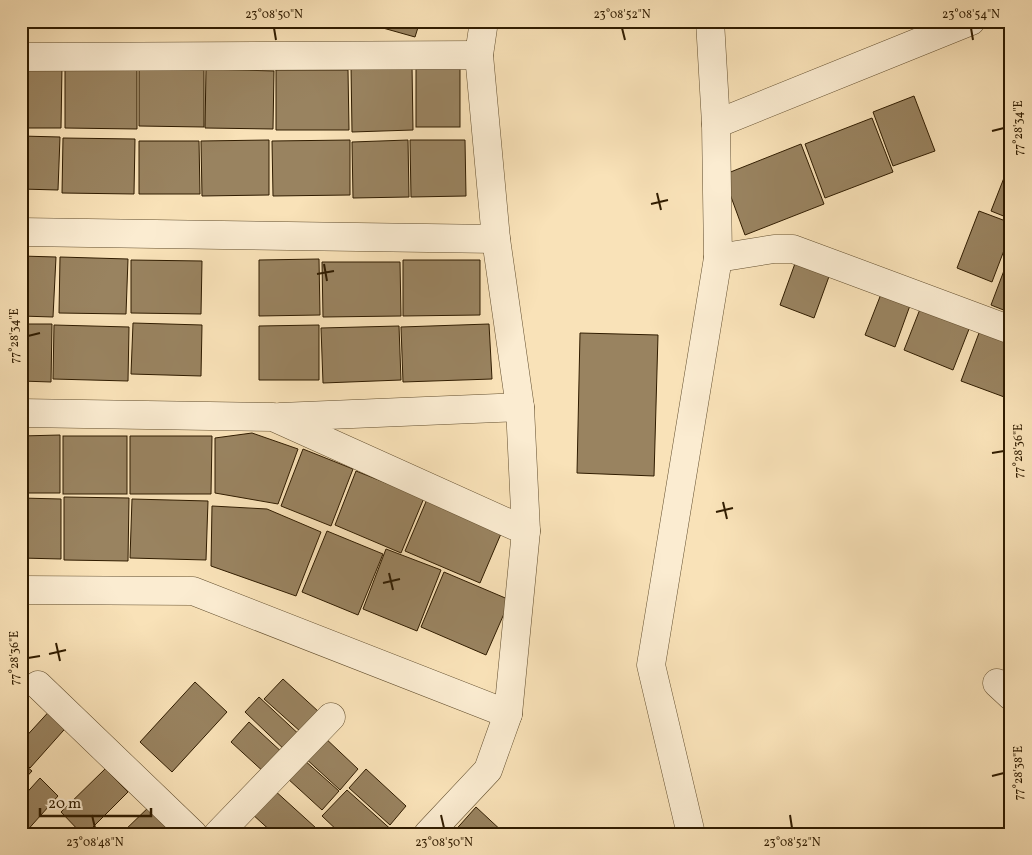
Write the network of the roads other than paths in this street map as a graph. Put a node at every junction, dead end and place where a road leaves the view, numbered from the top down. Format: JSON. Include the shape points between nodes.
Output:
{"nodes":[{"id":1,"x":484,"y":21,"type":"edge"},
{"id":2,"x":710,"y":21,"type":"edge"},
{"id":3,"x":972,"y":21,"type":"edge"},
{"id":4,"x":479,"y":55,"type":"junction"},
{"id":5,"x":21,"y":57,"type":"edge"},
{"id":6,"x":716,"y":124,"type":"junction"},
{"id":7,"x":21,"y":232,"type":"edge"},
{"id":8,"x":496,"y":239,"type":"junction"},
{"id":9,"x":718,"y":258,"type":"junction"},
{"id":10,"x":1011,"y":330,"type":"edge"},
{"id":11,"x":520,"y":407,"type":"junction"},
{"id":12,"x":21,"y":413,"type":"edge"},
{"id":13,"x":273,"y":417,"type":"junction"},
{"id":14,"x":526,"y":531,"type":"junction"},
{"id":15,"x":21,"y":590,"type":"edge"},
{"id":16,"x":38,"y":685,"type":"dead end"},
{"id":17,"x":508,"y":714,"type":"junction"},
{"id":18,"x":331,"y":717,"type":"dead end"},
{"id":19,"x":193,"y":834,"type":"edge"},
{"id":20,"x":218,"y":834,"type":"edge"},
{"id":21,"x":428,"y":834,"type":"edge"},
{"id":22,"x":691,"y":834,"type":"edge"}],
"edges":[{"from":1,"to":4,"type":"street"},
{"from":2,"to":6,"type":"street"},
{"from":3,"to":6,"type":"street"},
{"from":4,"to":5,"type":"street"},
{"from":4,"to":8,"type":"street"},
{"from":6,"to":9,"type":"street"},
{"from":7,"to":8,"type":"street"},
{"from":8,"to":11,"type":"street"},
{"from":9,"to":10,"type":"street","via":[[793,249]]},
{"from":9,"to":22,"type":"street","via":[[651,665]]},
{"from":11,"to":13,"type":"street"},
{"from":11,"to":14,"type":"street"},
{"from":12,"to":13,"type":"street"},
{"from":13,"to":14,"type":"street"},
{"from":14,"to":17,"type":"street"},
{"from":15,"to":17,"type":"street","via":[[193,592]]},
{"from":16,"to":19,"type":"street"},
{"from":17,"to":21,"type":"street","via":[[488,770]]},
{"from":18,"to":20,"type":"street"}]}
